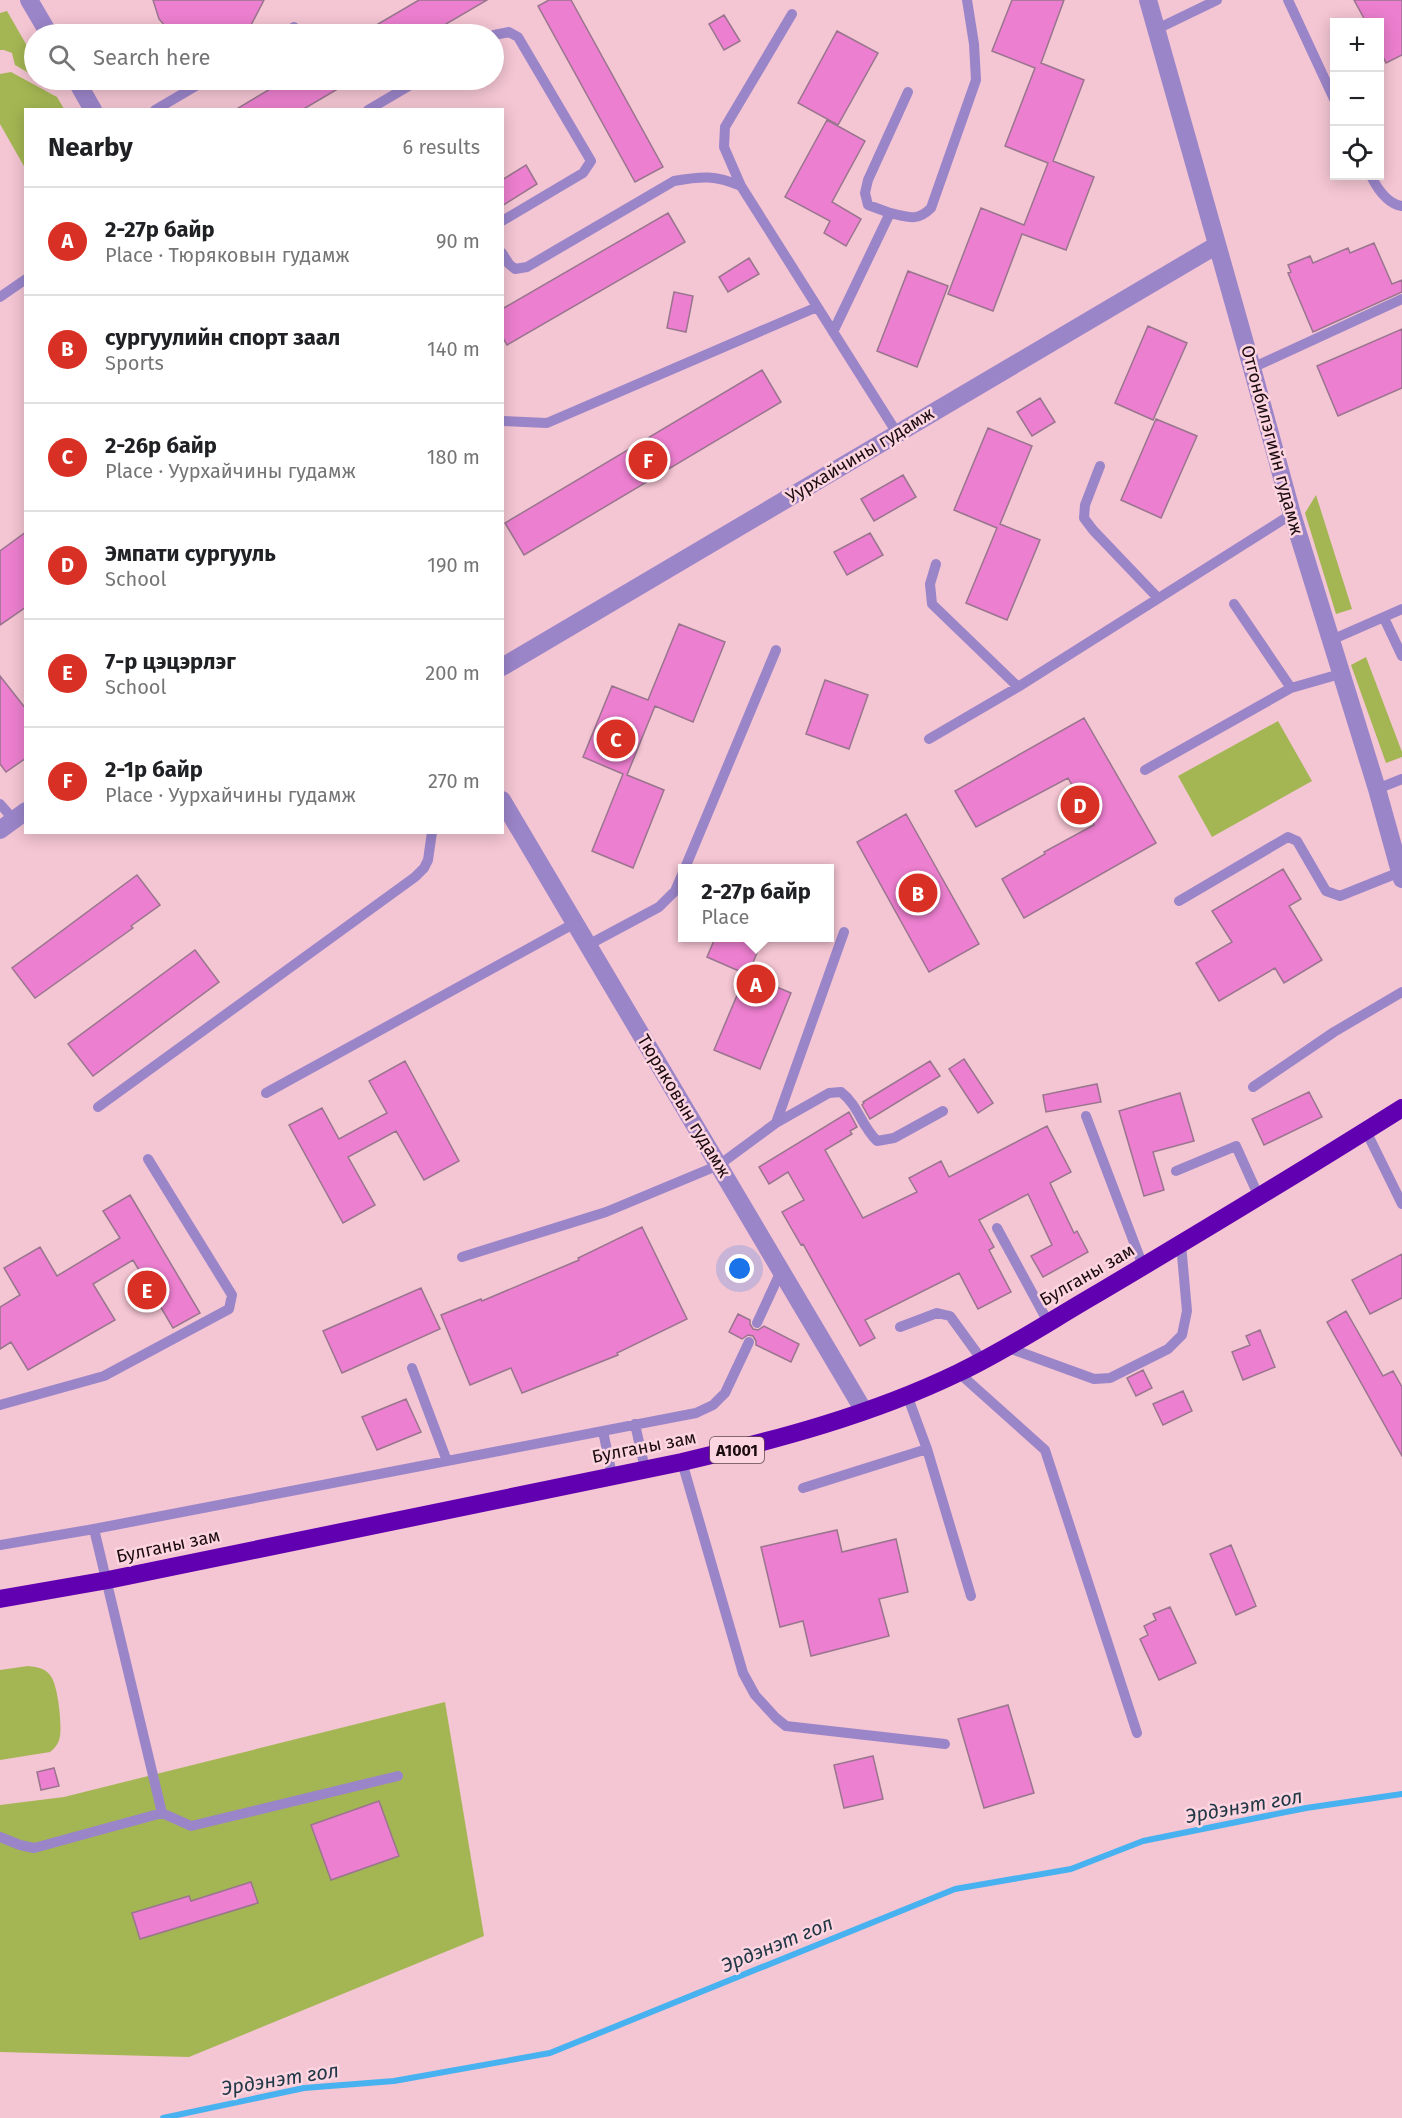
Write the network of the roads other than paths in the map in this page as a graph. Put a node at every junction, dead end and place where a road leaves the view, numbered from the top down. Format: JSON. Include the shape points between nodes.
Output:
{"nodes":[{"id":1,"x":29,"y":0,"type":"edge"},
{"id":2,"x":967,"y":0,"type":"edge"},
{"id":3,"x":1148,"y":0,"type":"edge"},
{"id":4,"x":1217,"y":0,"type":"edge"},
{"id":5,"x":1288,"y":0,"type":"edge"},
{"id":6,"x":792,"y":14,"type":"dead end"},
{"id":7,"x":43,"y":24,"type":"edge"},
{"id":8,"x":1157,"y":30,"type":"junction"},
{"id":9,"x":504,"y":33,"type":"edge"},
{"id":10,"x":1330,"y":88,"type":"edge"},
{"id":11,"x":82,"y":90,"type":"edge"},
{"id":12,"x":189,"y":90,"type":"edge"},
{"id":13,"x":402,"y":90,"type":"edge"},
{"id":14,"x":908,"y":92,"type":"dead end"},
{"id":15,"x":92,"y":108,"type":"edge"},
{"id":16,"x":157,"y":108,"type":"edge"},
{"id":17,"x":372,"y":108,"type":"edge"},
{"id":18,"x":1373,"y":180,"type":"edge"},
{"id":19,"x":741,"y":186,"type":"junction"},
{"id":20,"x":1402,"y":206,"type":"edge"},
{"id":21,"x":890,"y":213,"type":"junction"},
{"id":22,"x":504,"y":220,"type":"edge"},
{"id":23,"x":1217,"y":245,"type":"junction"},
{"id":24,"x":504,"y":256,"type":"edge"},
{"id":25,"x":24,"y":280,"type":"edge"},
{"id":26,"x":0,"y":297,"type":"edge"},
{"id":27,"x":1402,"y":299,"type":"edge"},
{"id":28,"x":817,"y":307,"type":"junction"},
{"id":29,"x":833,"y":332,"type":"junction"},
{"id":30,"x":1252,"y":368,"type":"junction"},
{"id":31,"x":504,"y":422,"type":"edge"},
{"id":32,"x":897,"y":434,"type":"junction"},
{"id":33,"x":1100,"y":466,"type":"dead end"},
{"id":34,"x":1292,"y":514,"type":"junction"},
{"id":35,"x":936,"y":564,"type":"dead end"},
{"id":36,"x":1157,"y":597,"type":"junction"},
{"id":37,"x":1234,"y":604,"type":"dead end"},
{"id":38,"x":1402,"y":609,"type":"edge"},
{"id":39,"x":1384,"y":618,"type":"junction"},
{"id":40,"x":1329,"y":641,"type":"junction"},
{"id":41,"x":776,"y":650,"type":"dead end"},
{"id":42,"x":1402,"y":656,"type":"edge"},
{"id":43,"x":504,"y":666,"type":"edge"},
{"id":44,"x":1340,"y":674,"type":"junction"},
{"id":45,"x":1018,"y":687,"type":"junction"},
{"id":46,"x":1291,"y":688,"type":"junction"},
{"id":47,"x":929,"y":739,"type":"dead end"},
{"id":48,"x":1145,"y":770,"type":"dead end"},
{"id":49,"x":1402,"y":778,"type":"edge"},
{"id":50,"x":1377,"y":789,"type":"junction"},
{"id":51,"x":504,"y":803,"type":"edge"},
{"id":52,"x":0,"y":804,"type":"edge"},
{"id":53,"x":13,"y":820,"type":"edge"},
{"id":54,"x":432,"y":834,"type":"edge"},
{"id":55,"x":687,"y":864,"type":"edge"},
{"id":56,"x":1401,"y":875,"type":"edge"},
{"id":57,"x":678,"y":884,"type":"edge"},
{"id":58,"x":1179,"y":901,"type":"dead end"},
{"id":59,"x":575,"y":923,"type":"junction"},
{"id":60,"x":844,"y":932,"type":"dead end"},
{"id":61,"x":588,"y":945,"type":"junction"},
{"id":62,"x":1402,"y":992,"type":"edge"},
{"id":63,"x":1253,"y":1087,"type":"dead end"},
{"id":64,"x":266,"y":1093,"type":"dead end"},
{"id":65,"x":98,"y":1107,"type":"dead end"},
{"id":66,"x":1402,"y":1108,"type":"edge"},
{"id":67,"x":943,"y":1111,"type":"dead end"},
{"id":68,"x":1086,"y":1116,"type":"dead end"},
{"id":69,"x":776,"y":1123,"type":"junction"},
{"id":70,"x":1366,"y":1131,"type":"junction"},
{"id":71,"x":148,"y":1159,"type":"dead end"},
{"id":72,"x":718,"y":1165,"type":"junction"},
{"id":73,"x":1176,"y":1171,"type":"dead end"},
{"id":74,"x":1259,"y":1197,"type":"junction"},
{"id":75,"x":1402,"y":1204,"type":"edge"},
{"id":76,"x":997,"y":1228,"type":"dead end"},
{"id":77,"x":1181,"y":1244,"type":"junction"},
{"id":78,"x":462,"y":1257,"type":"dead end"},
{"id":79,"x":1143,"y":1266,"type":"junction"},
{"id":80,"x":781,"y":1271,"type":"junction"},
{"id":81,"x":1048,"y":1322,"type":"junction"},
{"id":82,"x":757,"y":1323,"type":"dead end"},
{"id":83,"x":900,"y":1327,"type":"dead end"},
{"id":84,"x":749,"y":1342,"type":"dead end"},
{"id":85,"x":1005,"y":1347,"type":"junction"},
{"id":86,"x":982,"y":1360,"type":"junction"},
{"id":87,"x":412,"y":1368,"type":"dead end"},
{"id":88,"x":959,"y":1373,"type":"junction"},
{"id":89,"x":908,"y":1395,"type":"junction"},
{"id":90,"x":0,"y":1405,"type":"edge"},
{"id":91,"x":864,"y":1412,"type":"junction"},
{"id":92,"x":635,"y":1424,"type":"junction"},
{"id":93,"x":603,"y":1431,"type":"junction"},
{"id":94,"x":927,"y":1449,"type":"junction"},
{"id":95,"x":447,"y":1461,"type":"junction"},
{"id":96,"x":682,"y":1462,"type":"junction"},
{"id":97,"x":645,"y":1469,"type":"junction"},
{"id":98,"x":612,"y":1475,"type":"junction"},
{"id":99,"x":803,"y":1488,"type":"dead end"},
{"id":100,"x":94,"y":1529,"type":"junction"},
{"id":101,"x":0,"y":1545,"type":"edge"},
{"id":102,"x":108,"y":1580,"type":"junction"},
{"id":103,"x":971,"y":1596,"type":"dead end"},
{"id":104,"x":0,"y":1599,"type":"edge"},
{"id":105,"x":1137,"y":1733,"type":"dead end"},
{"id":106,"x":945,"y":1744,"type":"dead end"},
{"id":107,"x":398,"y":1776,"type":"dead end"},
{"id":108,"x":162,"y":1814,"type":"junction"},
{"id":109,"x":0,"y":1837,"type":"edge"}],
"edges":[{"from":1,"to":7,"type":"street"},
{"from":2,"to":21,"type":"lane","via":[[976,80],[931,208],[916,218]]},
{"from":3,"to":8,"type":"street","name":"Отгонбилэгийн гудамж"},
{"from":4,"to":8,"type":"lane"},
{"from":5,"to":10,"type":"lane"},
{"from":6,"to":19,"type":"lane","via":[[725,127],[724,147]]},
{"from":8,"to":23,"type":"street","name":"Отгонбилэгийн гудамж"},
{"from":9,"to":22,"type":"lane","via":[[519,37],[591,161],[583,173]]},
{"from":11,"to":15,"type":"street"},
{"from":12,"to":16,"type":"lane"},
{"from":13,"to":17,"type":"lane"},
{"from":14,"to":21,"type":"lane","via":[[865,192],[868,205]]},
{"from":18,"to":20,"type":"lane","via":[[1378,190],[1395,205]]},
{"from":19,"to":24,"type":"lane","via":[[723,178],[674,181],[527,267],[515,269]]},
{"from":19,"to":28,"type":"lane"},
{"from":21,"to":29,"type":"lane"},
{"from":23,"to":30,"type":"street","name":"Отгонбилэгийн гудамж"},
{"from":23,"to":32,"type":"street","name":"Уурхайчины гудамж"},
{"from":25,"to":26,"type":"lane"},
{"from":27,"to":30,"type":"lane"},
{"from":28,"to":29,"type":"lane"},
{"from":28,"to":31,"type":"lane","via":[[547,423]]},
{"from":29,"to":32,"type":"lane"},
{"from":30,"to":34,"type":"street","name":"Отгонбилэгийн гудамж"},
{"from":32,"to":43,"type":"street","name":"Уурхайчины гудамж"},
{"from":33,"to":36,"type":"lane","via":[[1084,518]]},
{"from":34,"to":36,"type":"lane"},
{"from":34,"to":40,"type":"street","name":"Отгонбилэгийн гудамж"},
{"from":35,"to":45,"type":"lane","via":[[930,584],[932,604]]},
{"from":36,"to":45,"type":"lane"},
{"from":37,"to":46,"type":"lane"},
{"from":38,"to":39,"type":"lane"},
{"from":39,"to":40,"type":"lane"},
{"from":39,"to":42,"type":"lane"},
{"from":40,"to":44,"type":"street","name":"Отгонбилэгийн гудамж"},
{"from":41,"to":55,"type":"lane"},
{"from":44,"to":46,"type":"lane"},
{"from":44,"to":50,"type":"street","name":"Отгонбилэгийн гудамж"},
{"from":45,"to":47,"type":"lane"},
{"from":46,"to":48,"type":"lane"},
{"from":49,"to":50,"type":"lane"},
{"from":50,"to":56,"type":"street","name":"Отгонбилэгийн гудамж"},
{"from":51,"to":59,"type":"street","name":"Тюряковын гудамж"},
{"from":52,"to":53,"type":"lane"},
{"from":54,"to":65,"type":"lane","via":[[428,860],[416,877]]},
{"from":56,"to":58,"type":"lane","via":[[1340,896],[1326,891],[1297,842],[1288,837]]},
{"from":57,"to":61,"type":"lane","via":[[659,907]]},
{"from":59,"to":61,"type":"street","name":"Тюряковын гудамж"},
{"from":59,"to":64,"type":"lane"},
{"from":60,"to":69,"type":"lane"},
{"from":61,"to":72,"type":"street","name":"Тюряковын гудамж"},
{"from":62,"to":63,"type":"lane"},
{"from":66,"to":70,"type":"highway","name":"Булганы зам","number":"A1001"},
{"from":67,"to":69,"type":"lane","via":[[894,1138],[877,1141],[867,1131],[851,1100],[841,1092],[829,1093]]},
{"from":68,"to":79,"type":"lane"},
{"from":69,"to":72,"type":"lane"},
{"from":70,"to":74,"type":"highway","name":"Булганы зам","number":"A1001"},
{"from":70,"to":75,"type":"lane"},
{"from":71,"to":90,"type":"lane","via":[[232,1295],[229,1309],[104,1376]]},
{"from":72,"to":78,"type":"lane","via":[[606,1212]]},
{"from":72,"to":80,"type":"street","name":"Тюряковын гудамж"},
{"from":73,"to":74,"type":"lane","via":[[1236,1146]]},
{"from":74,"to":77,"type":"highway","name":"Булганы зам","number":"A1001"},
{"from":76,"to":81,"type":"lane"},
{"from":77,"to":79,"type":"highway","name":"Булганы зам","number":"A1001"},
{"from":77,"to":85,"type":"lane","via":[[1187,1311],[1182,1335],[1168,1349],[1110,1378],[1094,1378]]},
{"from":79,"to":81,"type":"highway","name":"Булганы зам","number":"A1001"},
{"from":80,"to":82,"type":"lane"},
{"from":80,"to":91,"type":"street","name":"Тюряковын гудамж"},
{"from":81,"to":85,"type":"highway","name":"Булганы зам","number":"A1001"},
{"from":83,"to":86,"type":"lane","via":[[937,1313],[950,1316]]},
{"from":84,"to":92,"type":"lane","via":[[725,1393],[713,1406]]},
{"from":85,"to":86,"type":"highway","name":"Булганы зам","number":"A1001"},
{"from":86,"to":88,"type":"highway","name":"Булганы зам","number":"A1001"},
{"from":87,"to":95,"type":"lane"},
{"from":88,"to":89,"type":"highway","name":"Булганы зам","number":"A1001"},
{"from":88,"to":105,"type":"lane","via":[[1045,1450]]},
{"from":89,"to":91,"type":"highway","name":"Булганы зам","number":"A1001"},
{"from":89,"to":94,"type":"lane"},
{"from":91,"to":96,"type":"highway","name":"Булганы зам","number":"A1001","via":[[748,1447]]},
{"from":92,"to":93,"type":"lane"},
{"from":92,"to":97,"type":"lane"},
{"from":93,"to":95,"type":"lane"},
{"from":93,"to":98,"type":"lane"},
{"from":94,"to":99,"type":"lane"},
{"from":94,"to":103,"type":"lane"},
{"from":95,"to":100,"type":"lane"},
{"from":96,"to":97,"type":"highway","name":"Булганы зам","number":"A1001"},
{"from":96,"to":106,"type":"lane","via":[[743,1673],[766,1708],[786,1726]]},
{"from":97,"to":98,"type":"highway","name":"Булганы зам","number":"A1001"},
{"from":98,"to":102,"type":"highway","name":"Булганы зам","number":"A1001"},
{"from":100,"to":101,"type":"lane"},
{"from":100,"to":102,"type":"lane"},
{"from":102,"to":104,"type":"highway","name":"Булганы зам","number":"A1001"},
{"from":102,"to":108,"type":"lane"},
{"from":107,"to":108,"type":"lane","via":[[191,1826]]},
{"from":108,"to":109,"type":"lane","via":[[34,1848]]}]}
